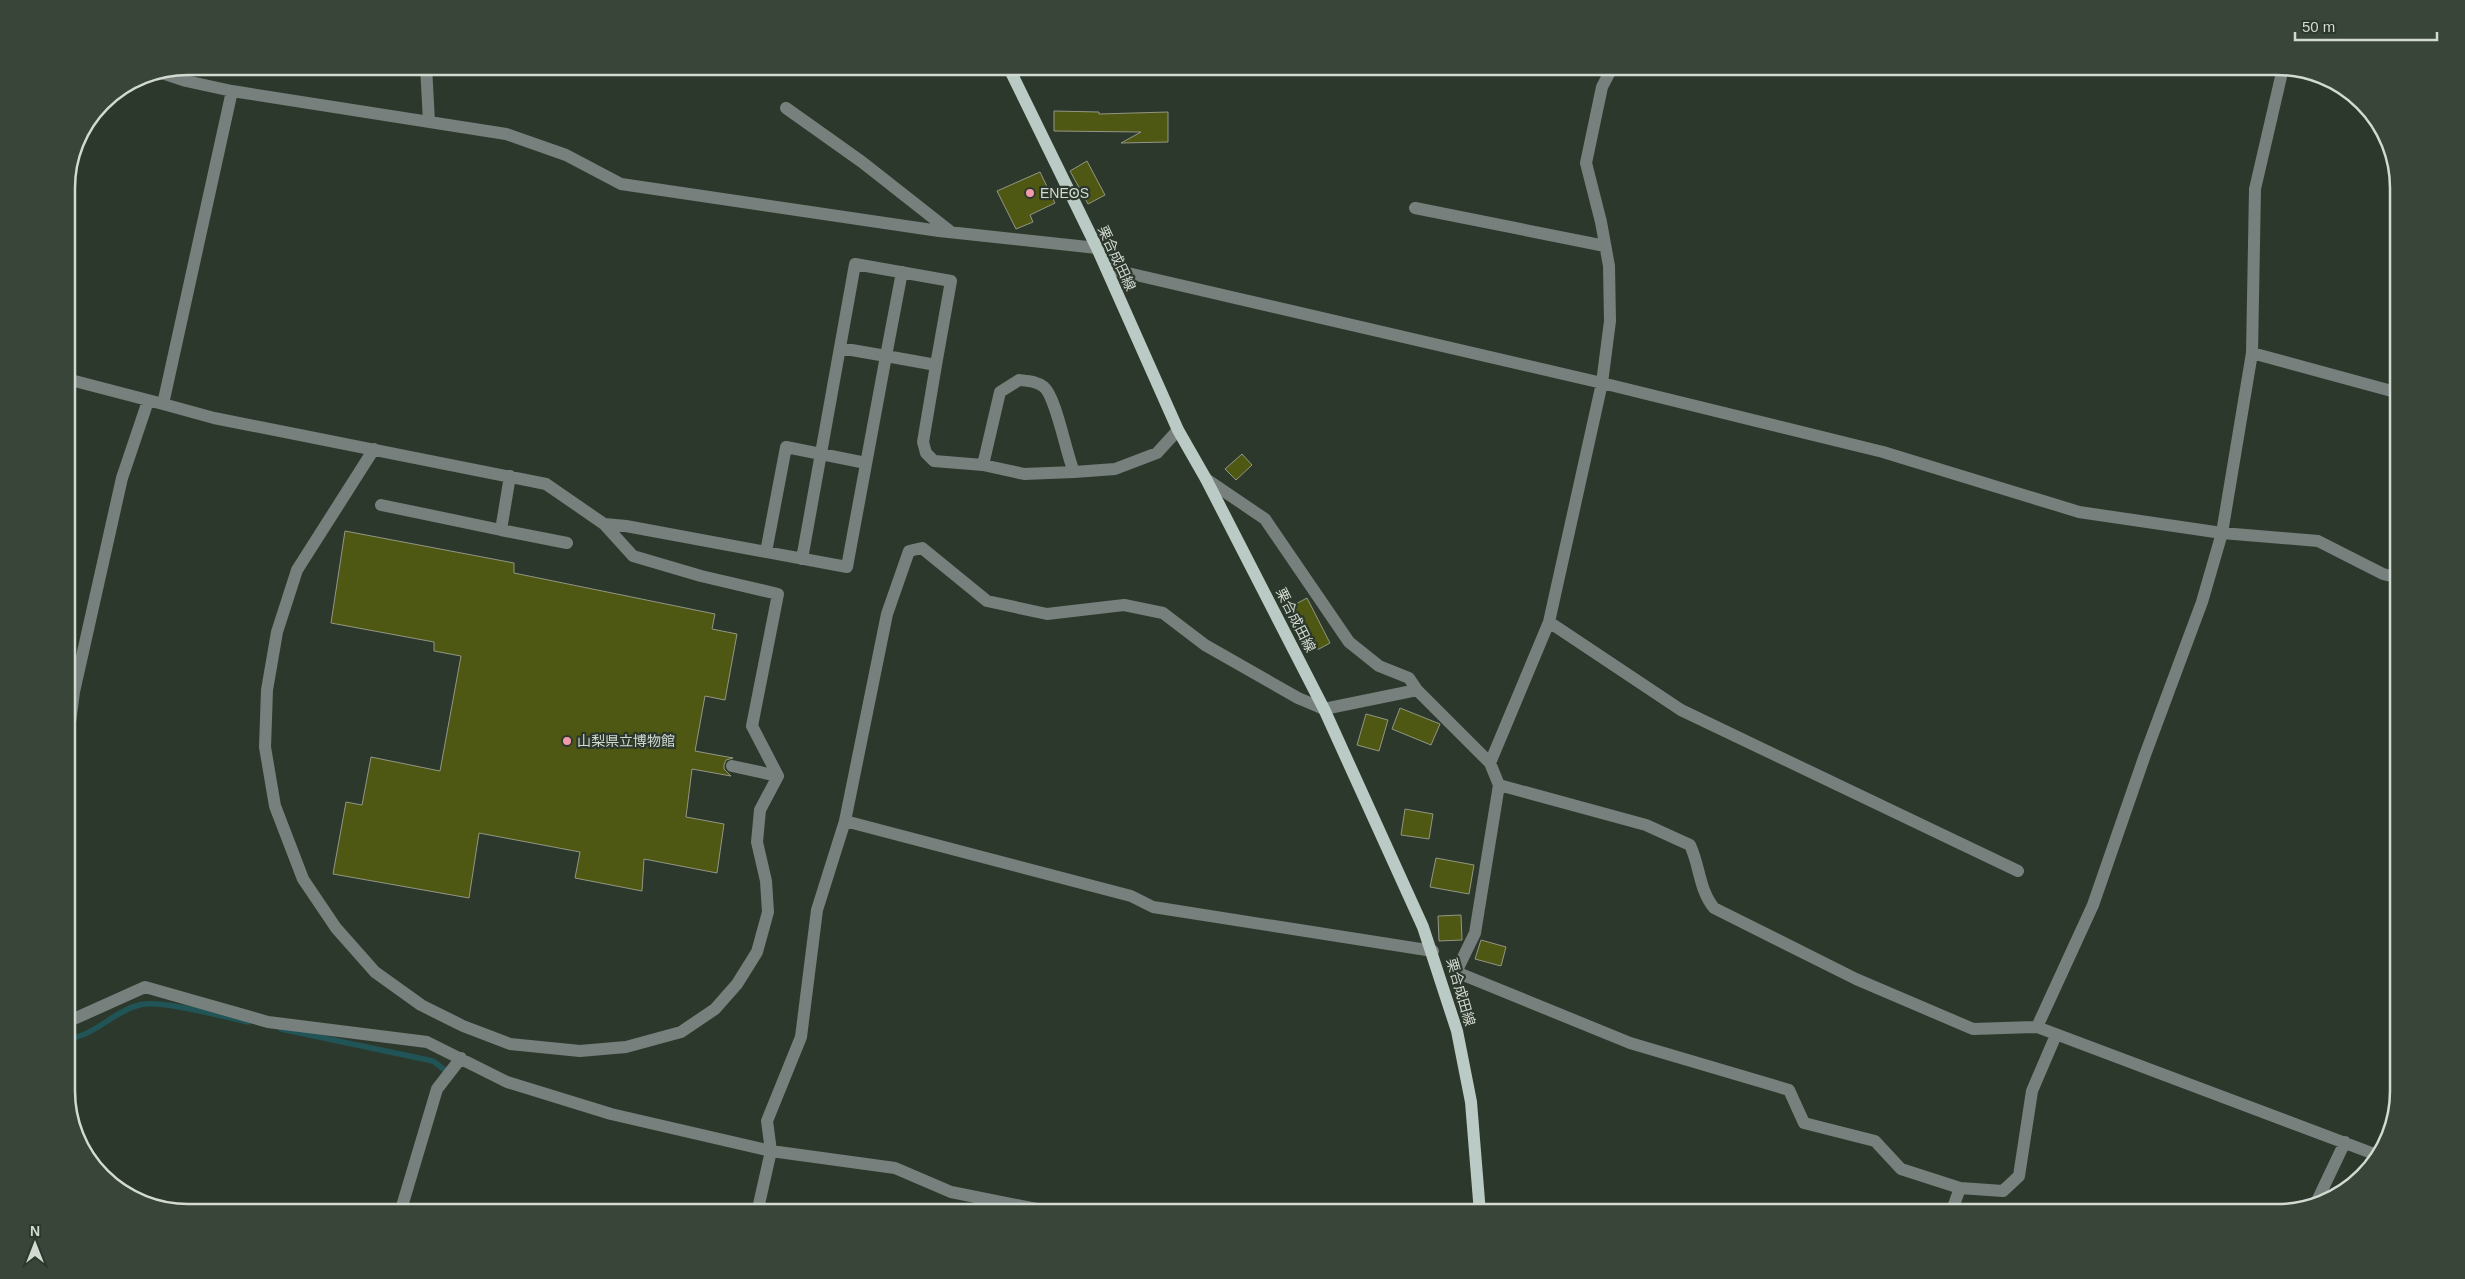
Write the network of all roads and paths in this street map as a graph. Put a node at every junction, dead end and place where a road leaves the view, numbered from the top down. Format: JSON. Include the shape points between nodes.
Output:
{"nodes":[{"id":1,"x":426,"y":75,"type":"edge"},
{"id":2,"x":1012,"y":75,"type":"edge"},
{"id":3,"x":1608,"y":75,"type":"edge"},
{"id":4,"x":2280,"y":75,"type":"edge"},
{"id":5,"x":172,"y":76,"type":"edge"},
{"id":6,"x":232,"y":91,"type":"junction"},
{"id":7,"x":786,"y":108,"type":"dead end"},
{"id":8,"x":429,"y":122,"type":"junction"},
{"id":9,"x":1415,"y":208,"type":"dead end"},
{"id":10,"x":951,"y":232,"type":"junction"},
{"id":11,"x":1605,"y":246,"type":"junction"},
{"id":12,"x":1097,"y":248,"type":"junction"},
{"id":13,"x":1106,"y":268,"type":"junction"},
{"id":14,"x":902,"y":272,"type":"junction"},
{"id":15,"x":840,"y":348,"type":"junction"},
{"id":16,"x":2252,"y":353,"type":"junction"},
{"id":17,"x":886,"y":356,"type":"junction"},
{"id":18,"x":936,"y":365,"type":"junction"},
{"id":19,"x":75,"y":381,"type":"edge"},
{"id":20,"x":1602,"y":383,"type":"junction"},
{"id":21,"x":2390,"y":391,"type":"edge"},
{"id":22,"x":148,"y":401,"type":"junction"},
{"id":23,"x":163,"y":404,"type":"junction"},
{"id":24,"x":1178,"y":430,"type":"junction"},
{"id":25,"x":374,"y":449,"type":"junction"},
{"id":26,"x":821,"y":454,"type":"junction"},
{"id":27,"x":866,"y":464,"type":"junction"},
{"id":28,"x":983,"y":465,"type":"junction"},
{"id":29,"x":1074,"y":472,"type":"junction"},
{"id":30,"x":510,"y":476,"type":"junction"},
{"id":31,"x":1206,"y":479,"type":"junction"},
{"id":32,"x":381,"y":505,"type":"dead end"},
{"id":33,"x":604,"y":524,"type":"junction"},
{"id":34,"x":501,"y":530,"type":"junction"},
{"id":35,"x":2222,"y":533,"type":"junction"},
{"id":36,"x":567,"y":543,"type":"dead end"},
{"id":37,"x":766,"y":552,"type":"junction"},
{"id":38,"x":802,"y":559,"type":"junction"},
{"id":39,"x":2390,"y":576,"type":"edge"},
{"id":40,"x":1549,"y":622,"type":"junction"},
{"id":41,"x":75,"y":671,"type":"edge"},
{"id":42,"x":1417,"y":690,"type":"junction"},
{"id":43,"x":1324,"y":709,"type":"junction"},
{"id":44,"x":1490,"y":763,"type":"junction"},
{"id":45,"x":732,"y":766,"type":"dead end"},
{"id":46,"x":778,"y":776,"type":"junction"},
{"id":47,"x":1499,"y":785,"type":"junction"},
{"id":48,"x":845,"y":821,"type":"junction"},
{"id":49,"x":2018,"y":870,"type":"dead end"},
{"id":50,"x":1433,"y":951,"type":"junction"},
{"id":51,"x":1438,"y":967,"type":"junction"},
{"id":52,"x":1456,"y":972,"type":"junction"},
{"id":53,"x":75,"y":1018,"type":"edge"},
{"id":54,"x":2037,"y":1027,"type":"junction"},
{"id":55,"x":2056,"y":1036,"type":"junction"},
{"id":56,"x":461,"y":1058,"type":"junction"},
{"id":57,"x":2345,"y":1142,"type":"junction"},
{"id":58,"x":771,"y":1151,"type":"junction"},
{"id":59,"x":2372,"y":1153,"type":"edge"},
{"id":60,"x":1960,"y":1188,"type":"junction"},
{"id":61,"x":2320,"y":1195,"type":"edge"},
{"id":62,"x":403,"y":1204,"type":"edge"},
{"id":63,"x":759,"y":1204,"type":"edge"},
{"id":64,"x":1012,"y":1204,"type":"edge"},
{"id":65,"x":1479,"y":1204,"type":"edge"},
{"id":66,"x":1954,"y":1204,"type":"edge"}],
"edges":[{"from":1,"to":8,"type":"street"},
{"from":2,"to":12,"type":"main road","name":"栗合成田線"},
{"from":3,"to":11,"type":"street","via":[[1602,87],[1586,163]]},
{"from":4,"to":16,"type":"street","via":[[2255,189]]},
{"from":5,"to":6,"type":"street"},
{"from":6,"to":8,"type":"street"},
{"from":6,"to":23,"type":"street"},
{"from":7,"to":10,"type":"street"},
{"from":8,"to":10,"type":"street","via":[[506,134],[566,155],[621,184]]},
{"from":9,"to":11,"type":"street"},
{"from":10,"to":12,"type":"street"},
{"from":11,"to":20,"type":"street","via":[[1610,321]]},
{"from":12,"to":13,"type":"main road","name":"栗合成田線"},
{"from":13,"to":20,"type":"street"},
{"from":13,"to":24,"type":"main road","name":"栗合成田線"},
{"from":14,"to":15,"type":"street","via":[[855,264]]},
{"from":14,"to":17,"type":"street"},
{"from":14,"to":18,"type":"street","via":[[951,281]]},
{"from":15,"to":17,"type":"street"},
{"from":15,"to":26,"type":"street"},
{"from":16,"to":21,"type":"street"},
{"from":16,"to":35,"type":"street"},
{"from":17,"to":18,"type":"street"},
{"from":17,"to":27,"type":"street"},
{"from":18,"to":28,"type":"street","via":[[923,442],[926,453],[934,461]]},
{"from":19,"to":22,"type":"street"},
{"from":20,"to":35,"type":"street","via":[[1883,452],[2079,512]]},
{"from":20,"to":40,"type":"street"},
{"from":22,"to":23,"type":"street"},
{"from":22,"to":41,"type":"street","via":[[122,478]]},
{"from":23,"to":25,"type":"street","via":[[214,418]]},
{"from":24,"to":29,"type":"street","via":[[1157,453],[1115,470]]},
{"from":24,"to":31,"type":"main road","name":"栗合成田線"},
{"from":25,"to":30,"type":"street"},
{"from":25,"to":46,"type":"street","via":[[297,570],[277,632],[267,690],[265,747],[276,806],[303,879],[336,928],[375,972],[421,1004],[463,1026],[510,1044],[580,1051],[626,1047],[681,1032],[715,1009],[737,984],[757,952],[768,912],[766,881],[757,842],[760,810]]},
{"from":26,"to":27,"type":"street"},
{"from":26,"to":37,"type":"street","via":[[786,447]]},
{"from":26,"to":38,"type":"street"},
{"from":27,"to":38,"type":"street","via":[[847,567]]},
{"from":28,"to":29,"type":"street","via":[[1024,474]]},
{"from":28,"to":29,"type":"street","via":[[1000,392],[1019,380],[1036,382],[1046,388],[1053,400],[1066,454]]},
{"from":30,"to":33,"type":"street","via":[[546,484]]},
{"from":30,"to":34,"type":"street"},
{"from":31,"to":42,"type":"street","via":[[1266,519],[1349,642],[1379,666],[1408,678]]},
{"from":31,"to":43,"type":"main road","name":"栗合成田線"},
{"from":32,"to":34,"type":"street"},
{"from":33,"to":37,"type":"street"},
{"from":33,"to":46,"type":"street","via":[[633,556],[778,594],[752,726]]},
{"from":34,"to":36,"type":"street"},
{"from":35,"to":39,"type":"street","via":[[2318,541]]},
{"from":35,"to":54,"type":"street","via":[[2202,602],[2094,905]]},
{"from":37,"to":38,"type":"street"},
{"from":40,"to":44,"type":"street"},
{"from":40,"to":49,"type":"street","via":[[1681,710]]},
{"from":42,"to":43,"type":"street"},
{"from":42,"to":44,"type":"street"},
{"from":43,"to":48,"type":"street","via":[[1298,698],[1205,645],[1163,613],[1124,605],[1047,614],[987,601],[922,548],[910,551],[887,614]]},
{"from":43,"to":50,"type":"main road","name":"栗合成田線","via":[[1394,857]]},
{"from":44,"to":47,"type":"street"},
{"from":45,"to":46,"type":"street"},
{"from":47,"to":52,"type":"street","via":[[1475,933]]},
{"from":47,"to":54,"type":"street","via":[[1646,826],[1690,845],[1698,861],[1705,897],[1714,908],[1856,979],[1973,1029]]},
{"from":48,"to":50,"type":"street","via":[[1131,896],[1153,907]]},
{"from":48,"to":58,"type":"street","via":[[817,910],[801,1037],[767,1121]]},
{"from":50,"to":51,"type":"main road","name":"栗合成田線"},
{"from":51,"to":52,"type":"street"},
{"from":51,"to":65,"type":"main road","name":"栗合成田線","via":[[1457,1031],[1471,1102]]},
{"from":52,"to":60,"type":"street","via":[[1630,1043],[1789,1090],[1804,1123],[1875,1141],[1902,1168]]},
{"from":53,"to":56,"type":"street","via":[[145,987],[268,1022],[427,1042]]},
{"from":54,"to":55,"type":"street"},
{"from":55,"to":57,"type":"street"},
{"from":55,"to":60,"type":"street","via":[[2032,1091],[2019,1176],[2003,1191]]},
{"from":56,"to":58,"type":"street","via":[[507,1082],[611,1114]]},
{"from":56,"to":62,"type":"street","via":[[437,1089]]},
{"from":57,"to":59,"type":"street"},
{"from":57,"to":61,"type":"street"},
{"from":58,"to":63,"type":"street"},
{"from":58,"to":64,"type":"street","via":[[895,1168],[951,1192]]},
{"from":60,"to":66,"type":"street"}]}
